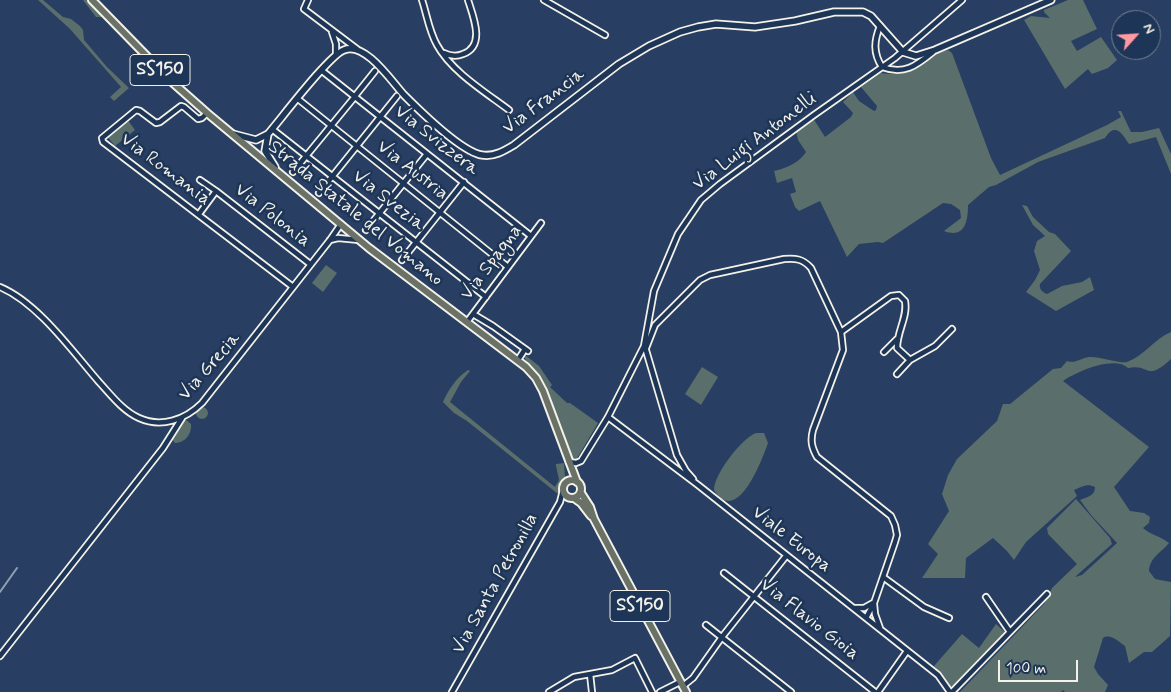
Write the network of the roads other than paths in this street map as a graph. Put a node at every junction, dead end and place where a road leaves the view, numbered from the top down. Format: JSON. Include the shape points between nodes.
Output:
{"nodes":[{"id":1,"x":92,"y":0,"type":"edge"},
{"id":2,"x":308,"y":0,"type":"edge"},
{"id":3,"x":422,"y":0,"type":"edge"},
{"id":4,"x":468,"y":0,"type":"edge"},
{"id":5,"x":544,"y":0,"type":"edge"},
{"id":6,"x":962,"y":0,"type":"edge"},
{"id":7,"x":1051,"y":0,"type":"edge"},
{"id":8,"x":880,"y":26,"type":"junction"},
{"id":9,"x":332,"y":30,"type":"junction"},
{"id":10,"x":605,"y":35,"type":"dead end"},
{"id":11,"x":342,"y":38,"type":"junction"},
{"id":12,"x":342,"y":50,"type":"junction"},
{"id":13,"x":935,"y":50,"type":"junction"},
{"id":14,"x":359,"y":51,"type":"junction"},
{"id":15,"x":440,"y":51,"type":"junction"},
{"id":16,"x":902,"y":52,"type":"junction"},
{"id":17,"x":336,"y":54,"type":"junction"},
{"id":18,"x":882,"y":67,"type":"junction"},
{"id":19,"x":321,"y":70,"type":"junction"},
{"id":20,"x":374,"y":71,"type":"dead end"},
{"id":21,"x":396,"y":96,"type":"dead end"},
{"id":22,"x":354,"y":98,"type":"junction"},
{"id":23,"x":298,"y":99,"type":"junction"},
{"id":24,"x":509,"y":110,"type":"dead end"},
{"id":25,"x":207,"y":113,"type":"junction"},
{"id":26,"x":380,"y":116,"type":"junction"},
{"id":27,"x":332,"y":126,"type":"junction"},
{"id":28,"x":270,"y":132,"type":"junction"},
{"id":29,"x":232,"y":134,"type":"junction"},
{"id":30,"x":264,"y":140,"type":"junction"},
{"id":31,"x":356,"y":146,"type":"junction"},
{"id":32,"x":254,"y":152,"type":"junction"},
{"id":33,"x":427,"y":154,"type":"junction"},
{"id":34,"x":307,"y":156,"type":"junction"},
{"id":35,"x":294,"y":172,"type":"dead end"},
{"id":36,"x":282,"y":176,"type":"junction"},
{"id":37,"x":332,"y":176,"type":"junction"},
{"id":38,"x":200,"y":180,"type":"dead end"},
{"id":39,"x":464,"y":182,"type":"junction"},
{"id":40,"x":403,"y":184,"type":"junction"},
{"id":41,"x":216,"y":191,"type":"junction"},
{"id":42,"x":319,"y":193,"type":"dead end"},
{"id":43,"x":440,"y":212,"type":"junction"},
{"id":44,"x":380,"y":213,"type":"junction"},
{"id":45,"x":199,"y":214,"type":"junction"},
{"id":46,"x":541,"y":222,"type":"dead end"},
{"id":47,"x":341,"y":224,"type":"junction"},
{"id":48,"x":347,"y":230,"type":"junction"},
{"id":49,"x":366,"y":230,"type":"dead end"},
{"id":50,"x":531,"y":236,"type":"junction"},
{"id":51,"x":338,"y":238,"type":"junction"},
{"id":52,"x":330,"y":240,"type":"junction"},
{"id":53,"x":360,"y":240,"type":"junction"},
{"id":54,"x":416,"y":242,"type":"junction"},
{"id":55,"x":402,"y":260,"type":"dead end"},
{"id":56,"x":310,"y":264,"type":"junction"},
{"id":57,"x":508,"y":267,"type":"junction"},
{"id":58,"x":0,"y":287,"type":"edge"},
{"id":59,"x":293,"y":287,"type":"junction"},
{"id":60,"x":486,"y":296,"type":"junction"},
{"id":61,"x":473,"y":314,"type":"junction"},
{"id":62,"x":468,"y":322,"type":"junction"},
{"id":63,"x":952,"y":329,"type":"dead end"},
{"id":64,"x":841,"y":332,"type":"junction"},
{"id":65,"x":897,"y":339,"type":"junction"},
{"id":66,"x":645,"y":347,"type":"junction"},
{"id":67,"x":884,"y":352,"type":"dead end"},
{"id":68,"x":518,"y":360,"type":"junction"},
{"id":69,"x":910,"y":360,"type":"junction"},
{"id":70,"x":897,"y":374,"type":"dead end"},
{"id":71,"x":608,"y":417,"type":"junction"},
{"id":72,"x":182,"y":418,"type":"junction"},
{"id":73,"x":570,"y":465,"type":"junction"},
{"id":74,"x":568,"y":481,"type":"junction"},
{"id":75,"x":577,"y":482,"type":"junction"},
{"id":76,"x":698,"y":485,"type":"junction"},
{"id":77,"x":563,"y":490,"type":"junction"},
{"id":78,"x":581,"y":493,"type":"junction"},
{"id":79,"x":571,"y":498,"type":"junction"},
{"id":80,"x":560,"y":502,"type":"junction"},
{"id":81,"x":594,"y":519,"type":"junction"},
{"id":82,"x":786,"y":556,"type":"junction"},
{"id":83,"x":724,"y":573,"type":"dead end"},
{"id":84,"x":883,"y":577,"type":"junction"},
{"id":85,"x":1047,"y":594,"type":"dead end"},
{"id":86,"x":754,"y":596,"type":"junction"},
{"id":87,"x":986,"y":597,"type":"dead end"},
{"id":88,"x":874,"y":603,"type":"junction"},
{"id":89,"x":853,"y":608,"type":"junction"},
{"id":90,"x":866,"y":618,"type":"junction"},
{"id":91,"x":949,"y":618,"type":"dead end"},
{"id":92,"x":706,"y":624,"type":"dead end"},
{"id":93,"x":882,"y":631,"type":"junction"},
{"id":94,"x":1010,"y":632,"type":"junction"},
{"id":95,"x":722,"y":637,"type":"junction"},
{"id":96,"x":908,"y":651,"type":"junction"},
{"id":97,"x":0,"y":656,"type":"edge"},
{"id":98,"x":590,"y":674,"type":"junction"},
{"id":99,"x":684,"y":689,"type":"edge"},
{"id":100,"x":452,"y":692,"type":"edge"},
{"id":101,"x":549,"y":692,"type":"edge"},
{"id":102,"x":592,"y":692,"type":"edge"},
{"id":103,"x":652,"y":692,"type":"edge"},
{"id":104,"x":660,"y":692,"type":"edge"},
{"id":105,"x":791,"y":692,"type":"edge"},
{"id":106,"x":876,"y":692,"type":"edge"},
{"id":107,"x":951,"y":692,"type":"edge"}],
"edges":[{"from":1,"to":25,"type":"main road","name":"Strada Statale del Vomano","number":"SS150"},
{"from":2,"to":9,"type":"street","via":[[304,9]]},
{"from":3,"to":15,"type":"street"},
{"from":4,"to":15,"type":"street","via":[[475,24],[473,46],[456,56]]},
{"from":5,"to":10,"type":"street"},
{"from":6,"to":16,"type":"street","name":"Via Luigi Antonelli"},
{"from":7,"to":13,"type":"main road"},
{"from":8,"to":14,"type":"main road","name":"Via Francia","via":[[863,12],[834,12],[755,27],[716,24],[680,32],[619,64],[514,145],[491,155],[470,151],[444,132],[372,59]]},
{"from":8,"to":16,"type":"main road"},
{"from":8,"to":18,"type":"street","via":[[875,46],[876,57]]},
{"from":9,"to":11,"type":"street"},
{"from":9,"to":17,"type":"street"},
{"from":11,"to":12,"type":"street"},
{"from":11,"to":14,"type":"street"},
{"from":12,"to":14,"type":"main road"},
{"from":12,"to":17,"type":"main road"},
{"from":13,"to":16,"type":"main road","via":[[916,56]]},
{"from":13,"to":18,"type":"street","via":[[904,70]]},
{"from":15,"to":24,"type":"street","via":[[452,65]]},
{"from":16,"to":18,"type":"street","name":"Via Luigi Antonelli"},
{"from":17,"to":19,"type":"main road"},
{"from":18,"to":66,"type":"street","name":"Via Luigi Antonelli","via":[[701,200],[678,234],[654,291]]},
{"from":19,"to":22,"type":"street","name":"Via Svizzera"},
{"from":19,"to":23,"type":"main road"},
{"from":20,"to":22,"type":"street"},
{"from":21,"to":26,"type":"street"},
{"from":22,"to":26,"type":"street","name":"Via Svizzera"},
{"from":22,"to":27,"type":"street"},
{"from":23,"to":27,"type":"street","name":"Via Austria"},
{"from":23,"to":28,"type":"main road"},
{"from":25,"to":29,"type":"main road","name":"Strada Statale del Vomano","number":"SS150"},
{"from":25,"to":45,"type":"street","name":"Via Romania","via":[[198,119],[181,106],[156,123],[136,110],[102,138],[102,142]]},
{"from":26,"to":31,"type":"street"},
{"from":26,"to":33,"type":"street","name":"Via Svizzera"},
{"from":27,"to":31,"type":"street","name":"Via Austria"},
{"from":27,"to":34,"type":"street"},
{"from":28,"to":30,"type":"main road"},
{"from":28,"to":34,"type":"street","name":"Via Svezia"},
{"from":29,"to":30,"type":"main road"},
{"from":29,"to":32,"type":"main road","name":"Strada Statale del Vomano","number":"SS150"},
{"from":30,"to":32,"type":"main road"},
{"from":30,"to":36,"type":"main road","via":[[268,157]]},
{"from":31,"to":37,"type":"street"},
{"from":31,"to":40,"type":"street","name":"Via Austria"},
{"from":32,"to":36,"type":"main road","name":"Strada Statale del Vomano","number":"SS150"},
{"from":33,"to":39,"type":"street","name":"Via Svizzera"},
{"from":33,"to":40,"type":"street"},
{"from":34,"to":35,"type":"street"},
{"from":34,"to":37,"type":"street","name":"Via Svezia"},
{"from":36,"to":47,"type":"main road","name":"Strada Statale del Vomano","number":"SS150"},
{"from":37,"to":42,"type":"street"},
{"from":37,"to":44,"type":"street","name":"Via Svezia"},
{"from":38,"to":41,"type":"street","name":"Via Polonia"},
{"from":39,"to":43,"type":"street"},
{"from":39,"to":50,"type":"street","name":"Via Svizzera"},
{"from":40,"to":43,"type":"street","name":"Via Austria"},
{"from":40,"to":44,"type":"street"},
{"from":41,"to":45,"type":"street","name":"Via Polonia"},
{"from":41,"to":56,"type":"street","name":"Via Polonia"},
{"from":43,"to":54,"type":"street"},
{"from":43,"to":57,"type":"street","name":"Via Austria"},
{"from":44,"to":49,"type":"street"},
{"from":44,"to":54,"type":"street","name":"Via Svezia"},
{"from":45,"to":59,"type":"street","name":"Via Romania"},
{"from":46,"to":50,"type":"street","name":"Via Spagna"},
{"from":47,"to":48,"type":"main road","name":"Strada Statale del Vomano","number":"SS150"},
{"from":47,"to":52,"type":"street","name":"Via Grecia"},
{"from":48,"to":51,"type":"street"},
{"from":48,"to":53,"type":"main road","name":"Strada Statale del Vomano","number":"SS150"},
{"from":50,"to":57,"type":"street","name":"Via Spagna"},
{"from":51,"to":52,"type":"street"},
{"from":51,"to":53,"type":"street"},
{"from":52,"to":56,"type":"street","name":"Via Grecia"},
{"from":53,"to":62,"type":"main road","name":"Strada Statale del Vomano","number":"SS150"},
{"from":54,"to":55,"type":"street"},
{"from":54,"to":60,"type":"street","name":"Via Svezia"},
{"from":56,"to":59,"type":"street","name":"Via Grecia"},
{"from":57,"to":60,"type":"street","name":"Via Spagna"},
{"from":58,"to":72,"type":"street","name":"Via Grecia","via":[[33,308],[129,413],[155,423]]},
{"from":59,"to":72,"type":"street","name":"Via Grecia","via":[[202,404]]},
{"from":60,"to":61,"type":"street","name":"Via Spagna"},
{"from":61,"to":62,"type":"street","name":"Via Spagna"},
{"from":61,"to":68,"type":"street","via":[[526,350]]},
{"from":62,"to":68,"type":"main road","name":"Strada Statale del Vomano","number":"SS150"},
{"from":63,"to":69,"type":"street","via":[[934,346]]},
{"from":64,"to":65,"type":"street","via":[[891,296],[899,295],[907,310]]},
{"from":64,"to":66,"type":"street","via":[[811,268],[797,258],[710,275],[700,280],[655,324]]},
{"from":64,"to":84,"type":"street","via":[[843,350],[811,439],[817,457],[891,516],[896,535]]},
{"from":65,"to":67,"type":"street"},
{"from":65,"to":69,"type":"street","via":[[897,348]]},
{"from":66,"to":71,"type":"street","name":"Via Luigi Antonelli"},
{"from":66,"to":76,"type":"street","via":[[678,455]]},
{"from":68,"to":73,"type":"main road","name":"Strada Statale del Vomano","number":"SS150","via":[[532,373],[543,391]]},
{"from":69,"to":70,"type":"street"},
{"from":71,"to":73,"type":"street","name":"Via Luigi Antonelli","via":[[581,462]]},
{"from":71,"to":76,"type":"street","name":"Viale Europa"},
{"from":72,"to":97,"type":"street","via":[[164,448]]},
{"from":73,"to":74,"type":"main road"},
{"from":73,"to":75,"type":"main road","name":"Strada Statale del Vomano","number":"SS150"},
{"from":74,"to":75,"type":"main road"},
{"from":74,"to":77,"type":"main road"},
{"from":75,"to":78,"type":"main road"},
{"from":76,"to":82,"type":"street","name":"Viale Europa"},
{"from":77,"to":79,"type":"main road"},
{"from":77,"to":80,"type":"street","name":"Via Santa Petronilla"},
{"from":78,"to":79,"type":"main road"},
{"from":78,"to":81,"type":"main road","number":"SS150"},
{"from":79,"to":80,"type":"street"},
{"from":79,"to":81,"type":"main road","number":"SS150","via":[[581,503]]},
{"from":80,"to":100,"type":"street","name":"Via Santa Petronilla"},
{"from":81,"to":99,"type":"main road","number":"SS150"},
{"from":82,"to":86,"type":"street"},
{"from":82,"to":89,"type":"street","name":"Viale Europa"},
{"from":83,"to":86,"type":"street","name":"Via Flavio Gioia"},
{"from":84,"to":88,"type":"street"},
{"from":84,"to":91,"type":"street","via":[[924,607]]},
{"from":85,"to":94,"type":"street"},
{"from":86,"to":95,"type":"street"},
{"from":86,"to":106,"type":"street","name":"Via Flavio Gioia"},
{"from":87,"to":94,"type":"street"},
{"from":88,"to":89,"type":"street","via":[[864,608]]},
{"from":88,"to":90,"type":"street"},
{"from":88,"to":93,"type":"street","via":[[876,620]]},
{"from":89,"to":90,"type":"street","name":"Viale Europa"},
{"from":90,"to":93,"type":"street","name":"Viale Europa"},
{"from":92,"to":95,"type":"street"},
{"from":93,"to":96,"type":"street","name":"Viale Europa"},
{"from":94,"to":107,"type":"street"},
{"from":95,"to":99,"type":"street"},
{"from":95,"to":105,"type":"street"},
{"from":96,"to":106,"type":"street"},
{"from":96,"to":107,"type":"street","name":"Viale Europa","via":[[938,675]]},
{"from":98,"to":101,"type":"street","via":[[574,677]]},
{"from":98,"to":102,"type":"street"},
{"from":98,"to":103,"type":"street","via":[[612,670],[635,658]]},
{"from":99,"to":104,"type":"street"}]}
